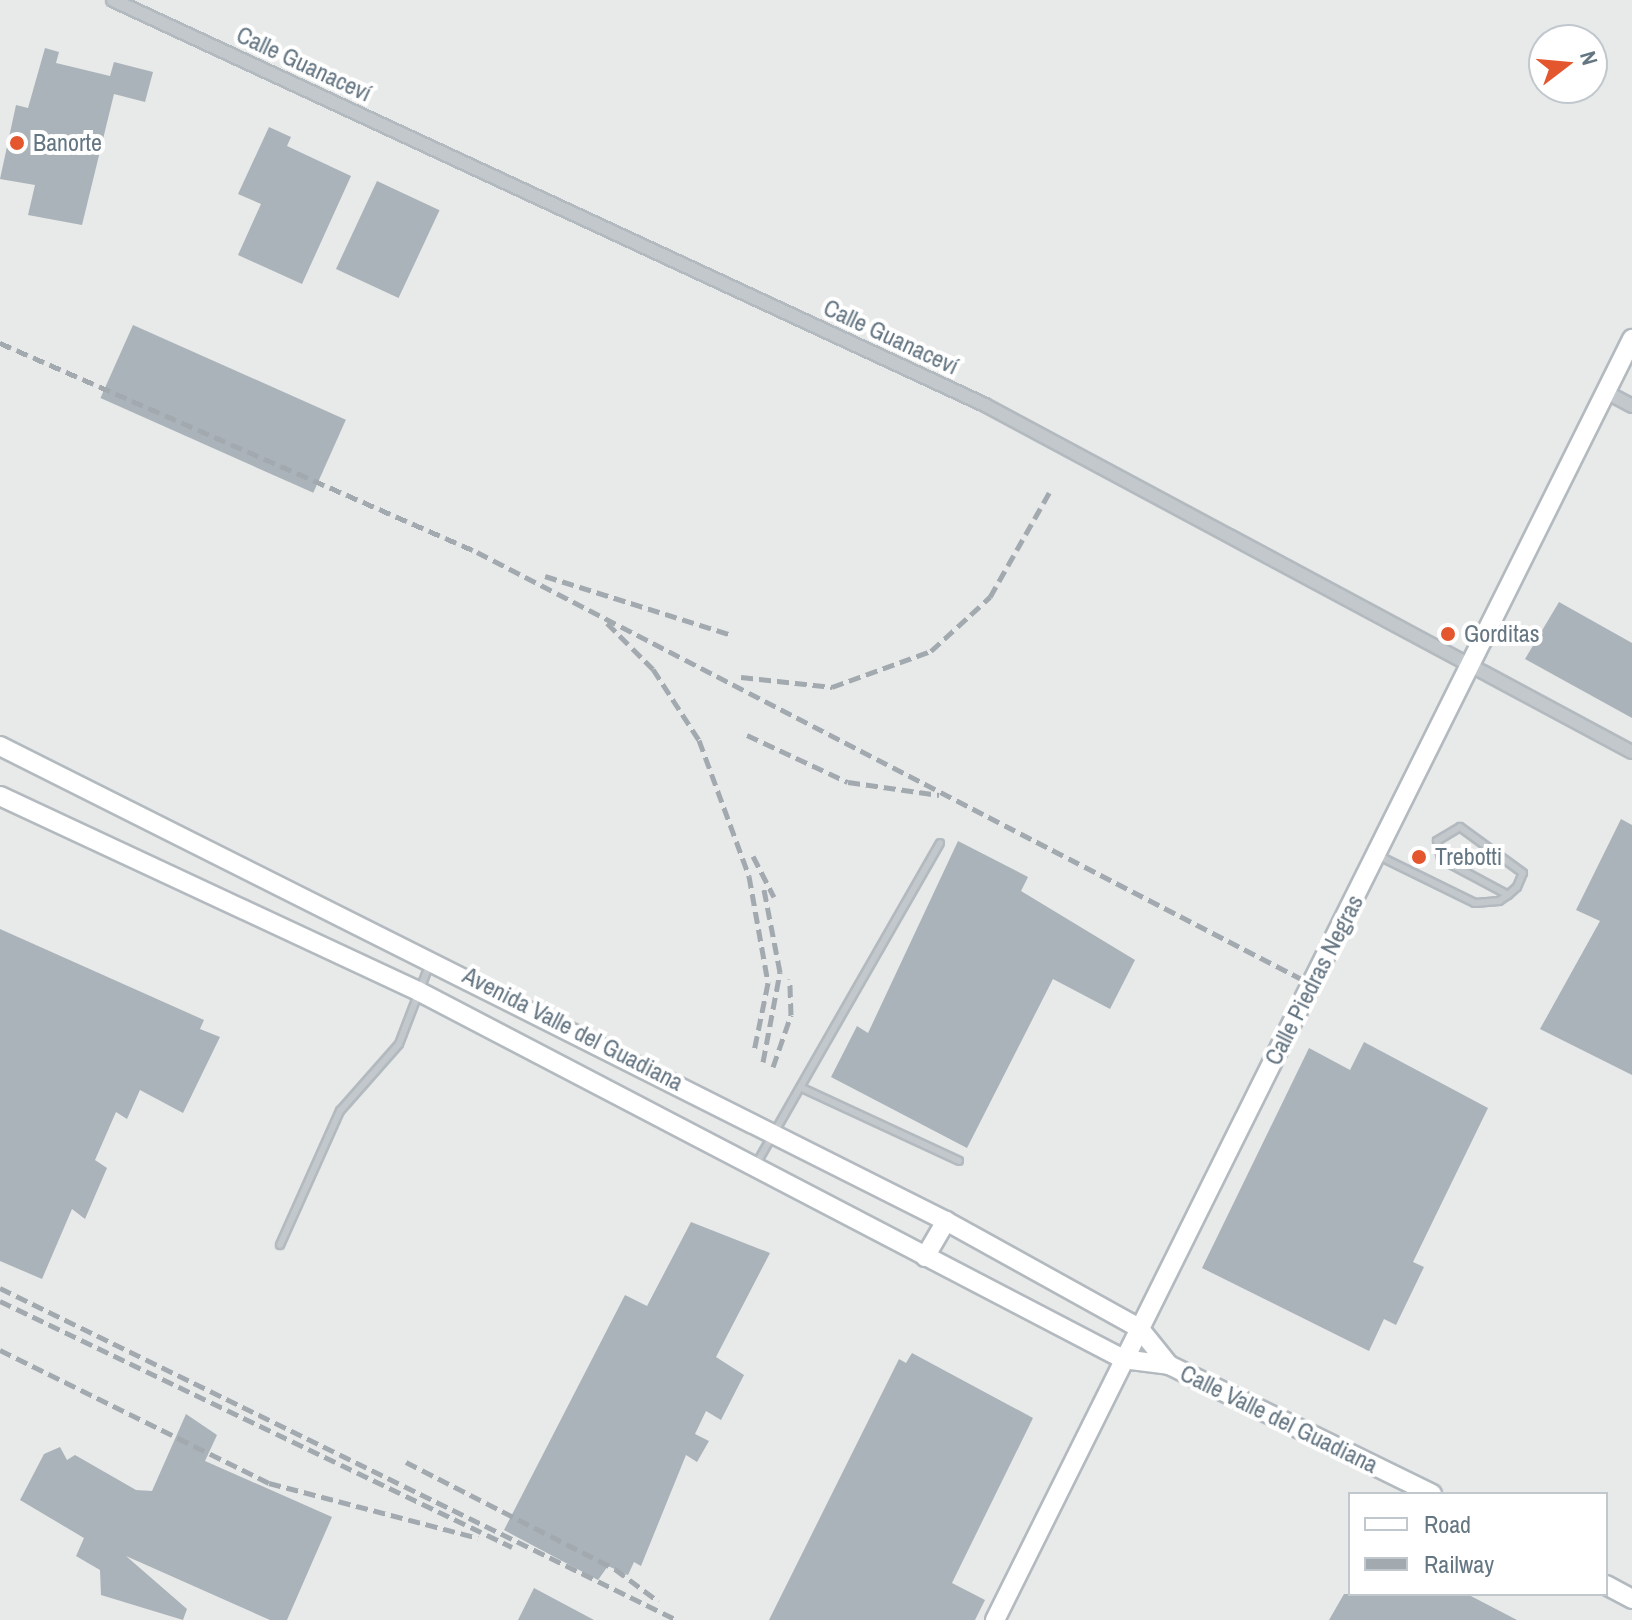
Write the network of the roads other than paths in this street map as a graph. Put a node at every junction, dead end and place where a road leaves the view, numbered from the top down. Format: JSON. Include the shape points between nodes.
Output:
{"nodes":[{"id":1,"x":113,"y":0,"type":"edge"},
{"id":2,"x":1632,"y":339,"type":"edge"},
{"id":3,"x":1606,"y":392,"type":"junction"},
{"id":4,"x":1632,"y":406,"type":"edge"},
{"id":5,"x":1469,"y":662,"type":"junction"},
{"id":6,"x":0,"y":746,"type":"edge"},
{"id":7,"x":1632,"y":752,"type":"edge"},
{"id":8,"x":0,"y":796,"type":"edge"},
{"id":9,"x":940,"y":843,"type":"dead end"},
{"id":10,"x":1377,"y":855,"type":"junction"},
{"id":11,"x":1508,"y":895,"type":"junction"},
{"id":12,"x":433,"y":958,"type":"junction"},
{"id":13,"x":418,"y":991,"type":"junction"},
{"id":14,"x":802,"y":1088,"type":"junction"},
{"id":15,"x":776,"y":1133,"type":"junction"},
{"id":16,"x":959,"y":1161,"type":"dead end"},
{"id":17,"x":753,"y":1169,"type":"junction"},
{"id":18,"x":946,"y":1221,"type":"junction"},
{"id":19,"x":280,"y":1245,"type":"dead end"},
{"id":20,"x":925,"y":1257,"type":"junction"},
{"id":21,"x":1139,"y":1328,"type":"junction"},
{"id":22,"x":1123,"y":1359,"type":"junction"},
{"id":23,"x":1169,"y":1365,"type":"junction"},
{"id":24,"x":1428,"y":1492,"type":"edge"},
{"id":25,"x":1608,"y":1586,"type":"edge"},
{"id":26,"x":1632,"y":1599,"type":"edge"},
{"id":27,"x":995,"y":1620,"type":"edge"}],
"edges":[{"from":1,"to":5,"type":"street","name":"Calle Guanaceví","via":[[985,405]]},
{"from":2,"to":3,"type":"main road","name":"Calle Piedras Negras"},
{"from":3,"to":4,"type":"street"},
{"from":3,"to":5,"type":"main road","name":"Calle Piedras Negras"},
{"from":5,"to":7,"type":"street","name":"Calle Guanaceví"},
{"from":5,"to":10,"type":"main road","name":"Calle Piedras Negras"},
{"from":6,"to":12,"type":"main road","name":"Avenida Valle del Guadiana"},
{"from":8,"to":13,"type":"main road","name":"Avenida Valle del Guadiana"},
{"from":9,"to":14,"type":"lane"},
{"from":10,"to":11,"type":"lane","via":[[1475,903]]},
{"from":10,"to":21,"type":"main road","name":"Calle Piedras Negras"},
{"from":11,"to":11,"type":"lane","via":[[1523,873],[1511,858],[1460,827],[1437,841],[1441,859]]},
{"from":12,"to":13,"type":"lane"},
{"from":12,"to":15,"type":"main road","name":"Avenida Valle del Guadiana"},
{"from":13,"to":17,"type":"main road","name":"Avenida Valle del Guadiana"},
{"from":13,"to":19,"type":"lane","via":[[399,1044],[340,1111]]},
{"from":14,"to":15,"type":"lane"},
{"from":14,"to":16,"type":"lane"},
{"from":15,"to":17,"type":"lane"},
{"from":15,"to":18,"type":"main road","name":"Avenida Valle del Guadiana"},
{"from":17,"to":20,"type":"main road","name":"Avenida Valle del Guadiana"},
{"from":18,"to":20,"type":"main road"},
{"from":18,"to":21,"type":"main road","name":"Avenida Valle del Guadiana"},
{"from":20,"to":22,"type":"main road","name":"Avenida Valle del Guadiana"},
{"from":21,"to":22,"type":"main road","name":"Calle Piedras Negras"},
{"from":21,"to":23,"type":"main road"},
{"from":22,"to":23,"type":"main road","name":"Avenida Valle del Guadiana"},
{"from":22,"to":27,"type":"main road","name":"Calle Piedras Negras"},
{"from":23,"to":24,"type":"main road","name":"Calle Valle del Guadiana"},
{"from":25,"to":26,"type":"main road"}]}
